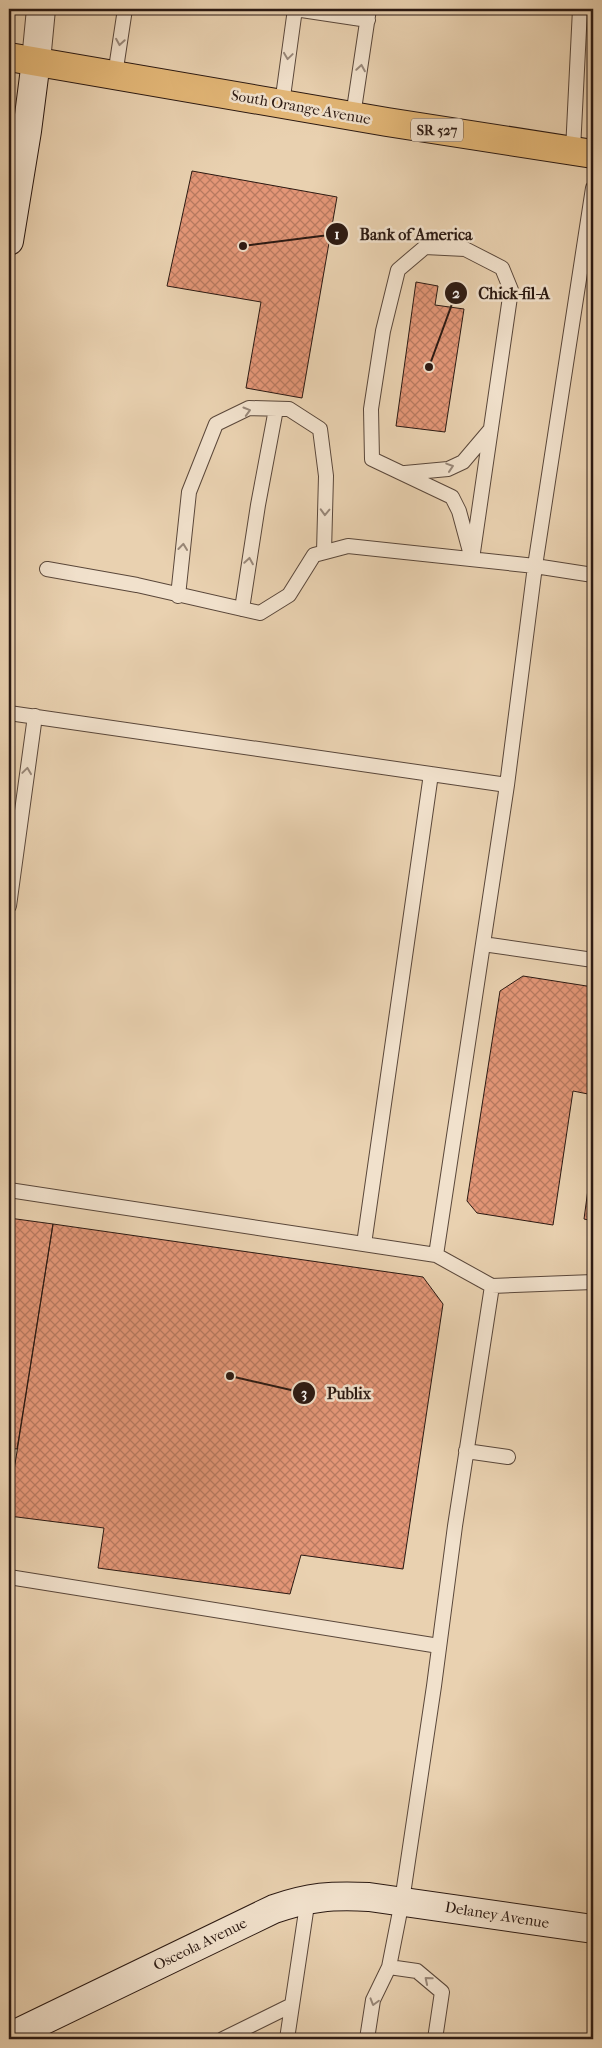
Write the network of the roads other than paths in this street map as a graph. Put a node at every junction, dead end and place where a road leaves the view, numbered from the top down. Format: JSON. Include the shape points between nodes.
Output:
{"nodes":[{"id":1,"x":40,"y":9,"type":"edge"},
{"id":2,"x":126,"y":9,"type":"edge"},
{"id":3,"x":295,"y":9,"type":"edge"},
{"id":4,"x":580,"y":9,"type":"edge"},
{"id":5,"x":368,"y":14,"type":"edge"},
{"id":6,"x":9,"y":56,"type":"edge"},
{"id":7,"x":36,"y":61,"type":"junction"},
{"id":8,"x":114,"y":75,"type":"junction"},
{"id":9,"x":282,"y":104,"type":"junction"},
{"id":10,"x":353,"y":116,"type":"junction"},
{"id":11,"x":583,"y":152,"type":"edge"},
{"id":12,"x":593,"y":188,"type":"edge"},
{"id":13,"x":9,"y":241,"type":"edge"},
{"id":14,"x":276,"y":409,"type":"junction"},
{"id":15,"x":492,"y":428,"type":"junction"},
{"id":16,"x":402,"y":473,"type":"junction"},
{"id":17,"x":324,"y":552,"type":"junction"},
{"id":18,"x":472,"y":559,"type":"junction"},
{"id":19,"x":535,"y":566,"type":"junction"},
{"id":20,"x":47,"y":569,"type":"dead end"},
{"id":21,"x":593,"y":575,"type":"edge"},
{"id":22,"x":178,"y":596,"type":"junction"},
{"id":23,"x":242,"y":609,"type":"junction"},
{"id":24,"x":9,"y":713,"type":"edge"},
{"id":25,"x":34,"y":716,"type":"junction"},
{"id":26,"x":431,"y":774,"type":"junction"},
{"id":27,"x":507,"y":784,"type":"junction"},
{"id":28,"x":9,"y":906,"type":"edge"},
{"id":29,"x":483,"y":944,"type":"junction"},
{"id":30,"x":593,"y":960,"type":"edge"},
{"id":31,"x":9,"y":1190,"type":"edge"},
{"id":32,"x":364,"y":1244,"type":"junction"},
{"id":33,"x":436,"y":1255,"type":"junction"},
{"id":34,"x":593,"y":1282,"type":"edge"},
{"id":35,"x":492,"y":1286,"type":"junction"},
{"id":36,"x":466,"y":1451,"type":"junction"},
{"id":37,"x":508,"y":1457,"type":"dead end"},
{"id":38,"x":9,"y":1577,"type":"edge"},
{"id":39,"x":439,"y":1646,"type":"junction"},
{"id":40,"x":308,"y":1898,"type":"junction"},
{"id":41,"x":402,"y":1901,"type":"junction"},
{"id":42,"x":593,"y":1930,"type":"edge"},
{"id":43,"x":389,"y":1967,"type":"junction"},
{"id":44,"x":292,"y":2005,"type":"junction"},
{"id":45,"x":17,"y":2036,"type":"edge"},
{"id":46,"x":223,"y":2039,"type":"edge"},
{"id":47,"x":287,"y":2039,"type":"edge"},
{"id":48,"x":367,"y":2039,"type":"edge"},
{"id":49,"x":434,"y":2039,"type":"edge"}],
"edges":[{"from":1,"to":7,"type":"street"},
{"from":2,"to":8,"type":"lane","one_way":true},
{"from":3,"to":5,"type":"lane"},
{"from":3,"to":9,"type":"lane","one_way":true},
{"from":4,"to":11,"type":"lane"},
{"from":10,"to":5,"type":"lane","one_way":true},
{"from":6,"to":7,"type":"main road","name":"South Orange Avenue","number":"SR 527"},
{"from":7,"to":8,"type":"main road","name":"South Orange Avenue","number":"SR 527"},
{"from":7,"to":13,"type":"street"},
{"from":8,"to":9,"type":"main road","name":"South Orange Avenue","number":"SR 527"},
{"from":9,"to":10,"type":"main road","name":"South Orange Avenue","number":"SR 527"},
{"from":10,"to":11,"type":"main road","name":"South Orange Avenue","number":"SR 527"},
{"from":12,"to":19,"type":"lane"},
{"from":14,"to":17,"type":"lane","one_way":true,"via":[[289,409],[320,429],[326,476]]},
{"from":22,"to":14,"type":"lane","one_way":true,"via":[[189,492],[216,424],[248,408]]},
{"from":23,"to":14,"type":"lane","one_way":true},
{"from":16,"to":15,"type":"lane","one_way":true,"via":[[448,469],[463,462]]},
{"from":15,"to":16,"type":"lane","via":[[511,290],[502,268],[465,249],[425,247],[398,270],[383,331],[372,409],[372,459]]},
{"from":15,"to":18,"type":"lane"},
{"from":16,"to":18,"type":"lane","via":[[452,497]]},
{"from":17,"to":18,"type":"lane","via":[[348,546]]},
{"from":17,"to":23,"type":"lane","via":[[314,555],[289,595],[260,613]]},
{"from":18,"to":19,"type":"lane"},
{"from":19,"to":21,"type":"lane"},
{"from":19,"to":27,"type":"lane"},
{"from":20,"to":22,"type":"lane"},
{"from":22,"to":23,"type":"lane"},
{"from":24,"to":25,"type":"lane"},
{"from":25,"to":26,"type":"lane"},
{"from":28,"to":25,"type":"lane","one_way":true},
{"from":26,"to":27,"type":"lane"},
{"from":26,"to":32,"type":"lane"},
{"from":27,"to":29,"type":"lane"},
{"from":29,"to":30,"type":"lane"},
{"from":29,"to":33,"type":"lane"},
{"from":31,"to":32,"type":"lane"},
{"from":32,"to":33,"type":"lane"},
{"from":33,"to":35,"type":"lane"},
{"from":34,"to":35,"type":"lane"},
{"from":35,"to":36,"type":"lane"},
{"from":36,"to":37,"type":"lane"},
{"from":36,"to":39,"type":"lane"},
{"from":38,"to":39,"type":"lane"},
{"from":39,"to":41,"type":"lane"},
{"from":40,"to":41,"type":"street","name":"Osceola Avenue","via":[[346,1896]]},
{"from":40,"to":44,"type":"lane"},
{"from":40,"to":45,"type":"street","name":"Osceola Avenue","via":[[274,1909]]},
{"from":41,"to":42,"type":"street","name":"Delaney Avenue"},
{"from":41,"to":43,"type":"lane"},
{"from":43,"to":48,"type":"lane","one_way":true,"via":[[373,2000]]},
{"from":49,"to":43,"type":"lane","one_way":true,"via":[[442,1992],[417,1971]]},
{"from":44,"to":46,"type":"lane"},
{"from":44,"to":47,"type":"lane"}]}
